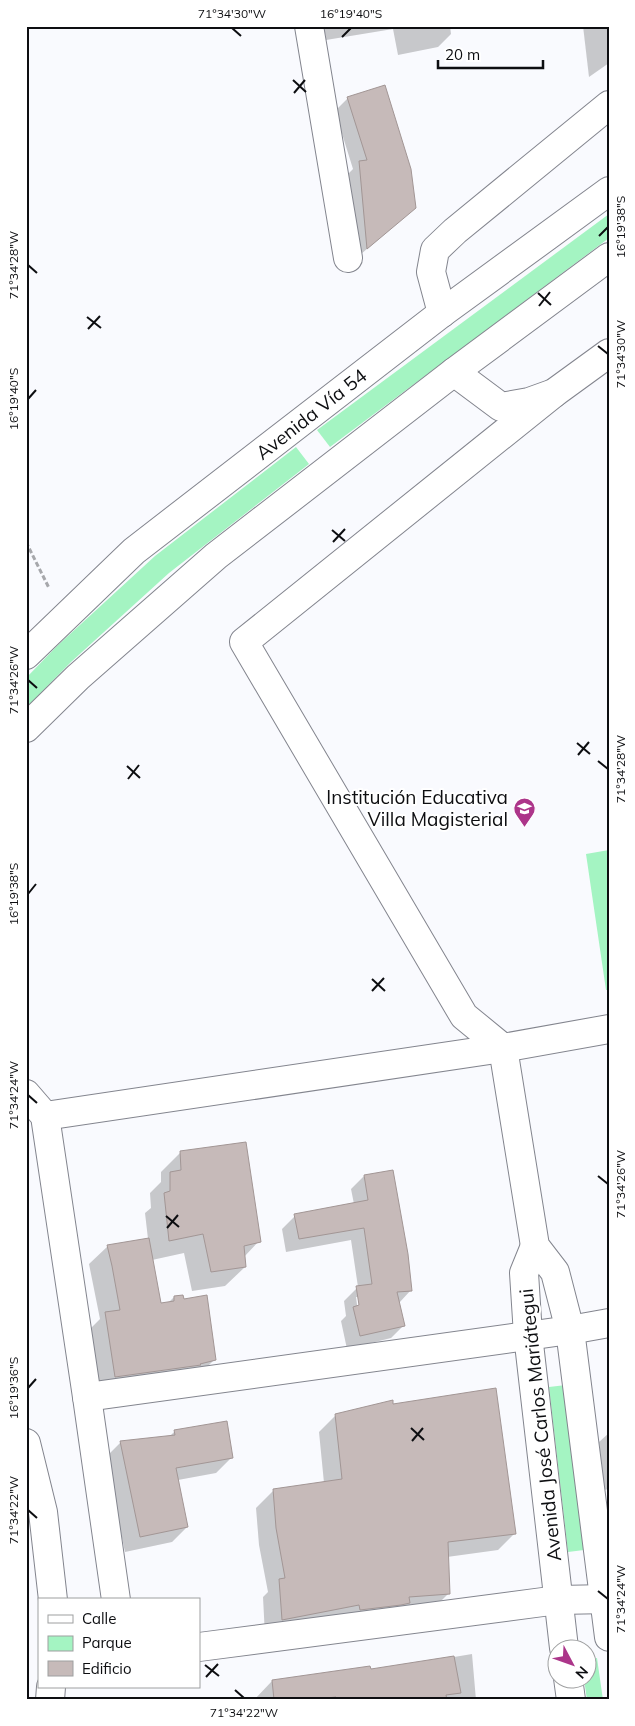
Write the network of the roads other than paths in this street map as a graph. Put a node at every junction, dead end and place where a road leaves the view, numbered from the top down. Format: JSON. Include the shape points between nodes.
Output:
{"nodes":[{"id":1,"x":309,"y":26,"type":"edge"},
{"id":2,"x":609,"y":105,"type":"edge"},
{"id":3,"x":609,"y":191,"type":"edge"},
{"id":4,"x":609,"y":257,"type":"edge"},
{"id":5,"x":348,"y":258,"type":"dead end"},
{"id":6,"x":442,"y":314,"type":"junction"},
{"id":7,"x":609,"y":353,"type":"edge"},
{"id":8,"x":454,"y":372,"type":"junction"},
{"id":9,"x":554,"y":393,"type":"junction"},
{"id":10,"x":26,"y":655,"type":"edge"},
{"id":11,"x":26,"y":728,"type":"edge"},
{"id":12,"x":609,"y":1029,"type":"edge"},
{"id":13,"x":503,"y":1048,"type":"junction"},
{"id":14,"x":26,"y":1094,"type":"edge"},
{"id":15,"x":45,"y":1116,"type":"junction"},
{"id":16,"x":535,"y":1246,"type":"junction"},
{"id":17,"x":609,"y":1323,"type":"edge"},
{"id":18,"x":570,"y":1330,"type":"junction"},
{"id":19,"x":528,"y":1335,"type":"junction"},
{"id":20,"x":87,"y":1397,"type":"junction"},
{"id":21,"x":26,"y":1444,"type":"edge"},
{"id":22,"x":53,"y":1598,"type":"edge"},
{"id":23,"x":116,"y":1598,"type":"edge"},
{"id":24,"x":606,"y":1599,"type":"edge"},
{"id":25,"x":558,"y":1600,"type":"junction"},
{"id":26,"x":609,"y":1637,"type":"edge"},
{"id":27,"x":563,"y":1638,"type":"edge"},
{"id":28,"x":200,"y":1648,"type":"edge"}],
"edges":[{"from":1,"to":5,"type":"street"},
{"from":2,"to":6,"type":"street","via":[[435,250],[430,272]]},
{"from":3,"to":6,"type":"street","name":"Avenida Vía 54"},
{"from":4,"to":8,"type":"street"},
{"from":6,"to":10,"type":"street","name":"Avenida Vía 54","via":[[134,551]]},
{"from":7,"to":9,"type":"street"},
{"from":8,"to":9,"type":"street","via":[[501,407]]},
{"from":8,"to":11,"type":"street","via":[[216,556],[78,677]]},
{"from":9,"to":13,"type":"street","via":[[244,642],[464,1016]]},
{"from":12,"to":13,"type":"street"},
{"from":13,"to":15,"type":"street"},
{"from":13,"to":16,"type":"street"},
{"from":14,"to":15,"type":"street"},
{"from":15,"to":20,"type":"street"},
{"from":16,"to":18,"type":"street","name":"Avenida José Carlos Mariátegui","via":[[555,1272]]},
{"from":16,"to":19,"type":"street","name":"Avenida José Carlos Mariátegui","via":[[524,1273]]},
{"from":17,"to":18,"type":"street"},
{"from":18,"to":19,"type":"street"},
{"from":18,"to":24,"type":"street","name":"Avenida José Carlos Mariátegui"},
{"from":19,"to":20,"type":"street"},
{"from":19,"to":25,"type":"street","name":"Avenida José Carlos Mariátegui"},
{"from":20,"to":23,"type":"street"},
{"from":21,"to":22,"type":"street","via":[[43,1512]]},
{"from":24,"to":25,"type":"street"},
{"from":24,"to":26,"type":"street","name":"Avenida José Carlos Mariátegui"},
{"from":25,"to":27,"type":"street","name":"Avenida José Carlos Mariátegui"},
{"from":25,"to":28,"type":"street"}]}
